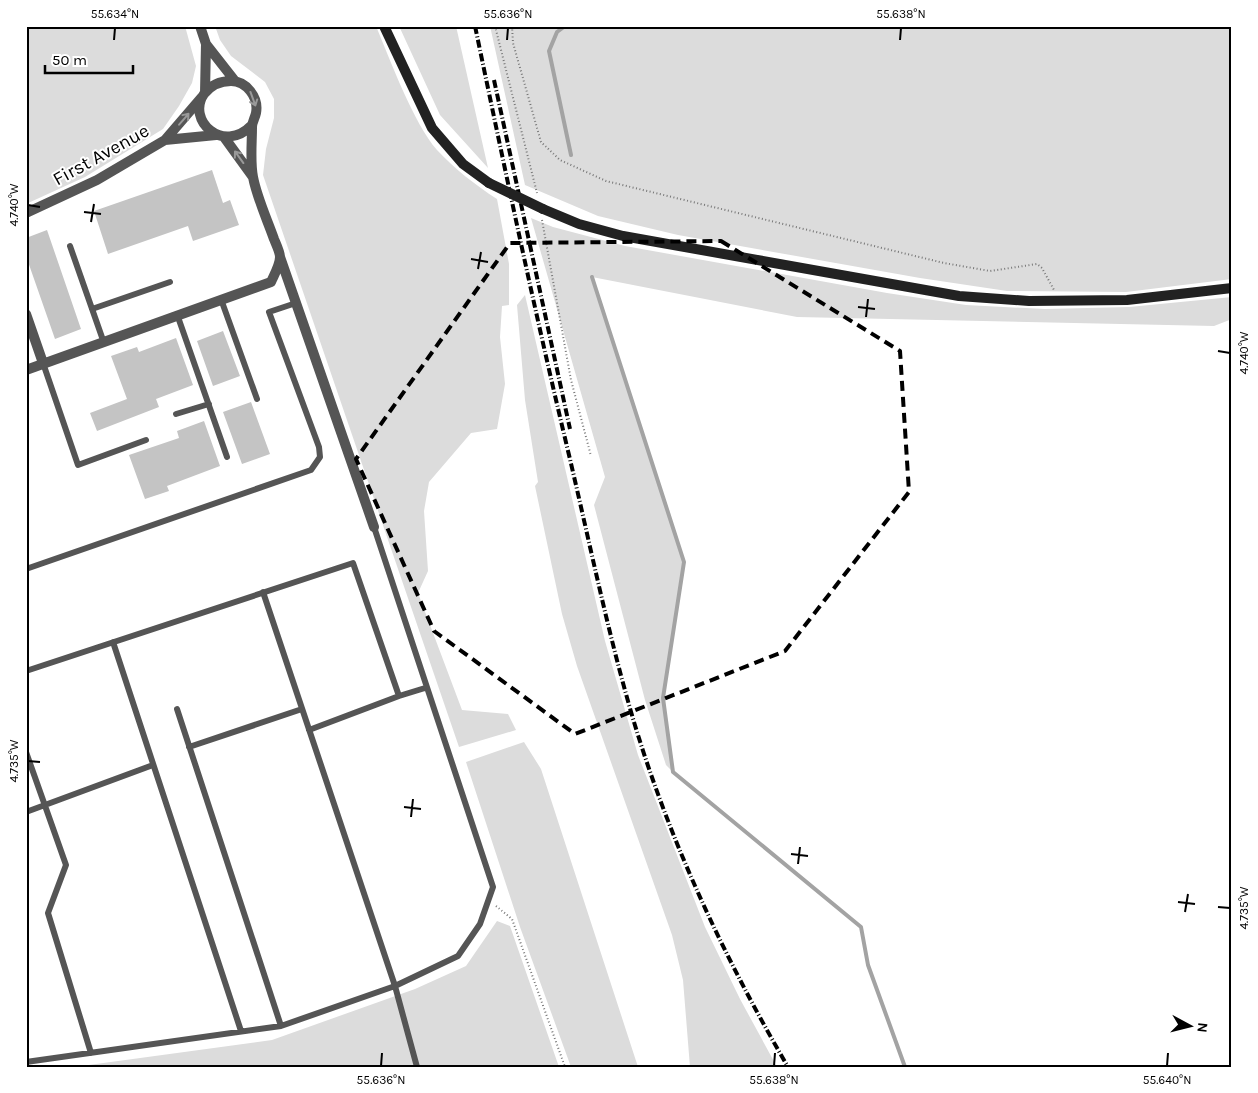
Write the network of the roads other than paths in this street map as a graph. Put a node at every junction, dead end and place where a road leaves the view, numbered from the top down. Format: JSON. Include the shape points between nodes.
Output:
{"nodes":[{"id":1,"x":200,"y":26,"type":"edge"},
{"id":2,"x":384,"y":26,"type":"edge"},
{"id":3,"x":206,"y":44,"type":"junction"},
{"id":4,"x":235,"y":81,"type":"junction"},
{"id":5,"x":204,"y":95,"type":"junction"},
{"id":6,"x":252,"y":124,"type":"junction"},
{"id":7,"x":220,"y":136,"type":"junction"},
{"id":8,"x":165,"y":140,"type":"junction"},
{"id":9,"x":253,"y":177,"type":"junction"},
{"id":10,"x":26,"y":212,"type":"edge"},
{"id":11,"x":70,"y":246,"type":"dead end"},
{"id":12,"x":280,"y":257,"type":"junction"},
{"id":13,"x":170,"y":282,"type":"dead end"},
{"id":14,"x":1232,"y":288,"type":"edge"},
{"id":15,"x":222,"y":302,"type":"junction"},
{"id":16,"x":296,"y":303,"type":"junction"},
{"id":17,"x":92,"y":309,"type":"junction"},
{"id":18,"x":26,"y":314,"type":"edge"},
{"id":19,"x":178,"y":317,"type":"junction"},
{"id":20,"x":104,"y":343,"type":"junction"},
{"id":21,"x":43,"y":363,"type":"junction"},
{"id":22,"x":26,"y":370,"type":"edge"},
{"id":23,"x":257,"y":399,"type":"dead end"},
{"id":24,"x":209,"y":404,"type":"junction"},
{"id":25,"x":176,"y":414,"type":"dead end"},
{"id":26,"x":146,"y":440,"type":"dead end"},
{"id":27,"x":226,"y":457,"type":"dead end"},
{"id":28,"x":374,"y":527,"type":"joint"},
{"id":29,"x":26,"y":569,"type":"edge"},
{"id":30,"x":263,"y":592,"type":"junction"},
{"id":31,"x":113,"y":642,"type":"junction"},
{"id":32,"x":26,"y":671,"type":"edge"},
{"id":33,"x":425,"y":688,"type":"junction"},
{"id":34,"x":399,"y":696,"type":"junction"},
{"id":35,"x":302,"y":708,"type":"junction"},
{"id":36,"x":177,"y":709,"type":"dead end"},
{"id":37,"x":309,"y":730,"type":"junction"},
{"id":38,"x":189,"y":747,"type":"junction"},
{"id":39,"x":26,"y":752,"type":"edge"},
{"id":40,"x":153,"y":765,"type":"junction"},
{"id":41,"x":45,"y":805,"type":"junction"},
{"id":42,"x":26,"y":812,"type":"edge"},
{"id":43,"x":395,"y":986,"type":"junction"},
{"id":44,"x":281,"y":1026,"type":"junction"},
{"id":45,"x":241,"y":1031,"type":"junction"},
{"id":46,"x":91,"y":1053,"type":"junction"},
{"id":47,"x":26,"y":1062,"type":"edge"},
{"id":48,"x":417,"y":1067,"type":"edge"}],
"edges":[{"from":1,"to":3,"type":"street"},
{"from":2,"to":14,"type":"main road","bridge":true,"via":[[432,128],[463,164],[489,183],[578,224],[623,236],[959,296],[1028,302],[1128,300]]},
{"from":3,"to":4,"type":"street"},
{"from":3,"to":5,"type":"street"},
{"from":4,"to":5,"type":"street","via":[[223,81]]},
{"from":4,"to":6,"type":"street","one_way":true,"via":[[251,91],[256,101],[257,111]]},
{"from":5,"to":7,"type":"street","via":[[200,111],[202,120],[208,129]]},
{"from":8,"to":5,"type":"street","name":"First Avenue","one_way":true},
{"from":6,"to":7,"type":"street","via":[[240,134]]},
{"from":6,"to":9,"type":"street"},
{"from":7,"to":8,"type":"street","name":"First Avenue"},
{"from":9,"to":7,"type":"street","one_way":true},
{"from":8,"to":10,"type":"street","name":"First Avenue","via":[[97,180]]},
{"from":9,"to":12,"type":"street"},
{"from":11,"to":17,"type":"lane"},
{"from":12,"to":15,"type":"street","via":[[271,282]]},
{"from":12,"to":16,"type":"street"},
{"from":13,"to":17,"type":"lane"},
{"from":15,"to":19,"type":"street"},
{"from":15,"to":23,"type":"lane"},
{"from":16,"to":28,"type":"street"},
{"from":16,"to":29,"type":"lane","via":[[269,312],[319,447],[318,462],[311,470]]},
{"from":17,"to":20,"type":"lane"},
{"from":18,"to":21,"type":"street"},
{"from":19,"to":20,"type":"street"},
{"from":19,"to":24,"type":"lane"},
{"from":20,"to":21,"type":"street"},
{"from":21,"to":22,"type":"street"},
{"from":21,"to":26,"type":"lane","via":[[78,465]]},
{"from":24,"to":25,"type":"lane"},
{"from":24,"to":27,"type":"lane"},
{"from":28,"to":33,"type":"lane"},
{"from":30,"to":31,"type":"lane"},
{"from":30,"to":34,"type":"lane","via":[[354,563]]},
{"from":30,"to":35,"type":"lane"},
{"from":31,"to":32,"type":"lane"},
{"from":31,"to":40,"type":"lane"},
{"from":33,"to":34,"type":"lane"},
{"from":33,"to":43,"type":"lane","via":[[493,887],[480,924],[458,956]]},
{"from":34,"to":37,"type":"lane"},
{"from":35,"to":37,"type":"lane"},
{"from":35,"to":38,"type":"lane"},
{"from":36,"to":38,"type":"lane"},
{"from":37,"to":43,"type":"lane"},
{"from":38,"to":44,"type":"lane"},
{"from":39,"to":41,"type":"lane"},
{"from":40,"to":41,"type":"lane"},
{"from":40,"to":45,"type":"lane"},
{"from":41,"to":42,"type":"lane"},
{"from":41,"to":46,"type":"lane","via":[[66,865],[48,913]]},
{"from":43,"to":44,"type":"lane"},
{"from":43,"to":48,"type":"lane"},
{"from":44,"to":45,"type":"lane"},
{"from":45,"to":46,"type":"lane"},
{"from":46,"to":47,"type":"lane"}]}
